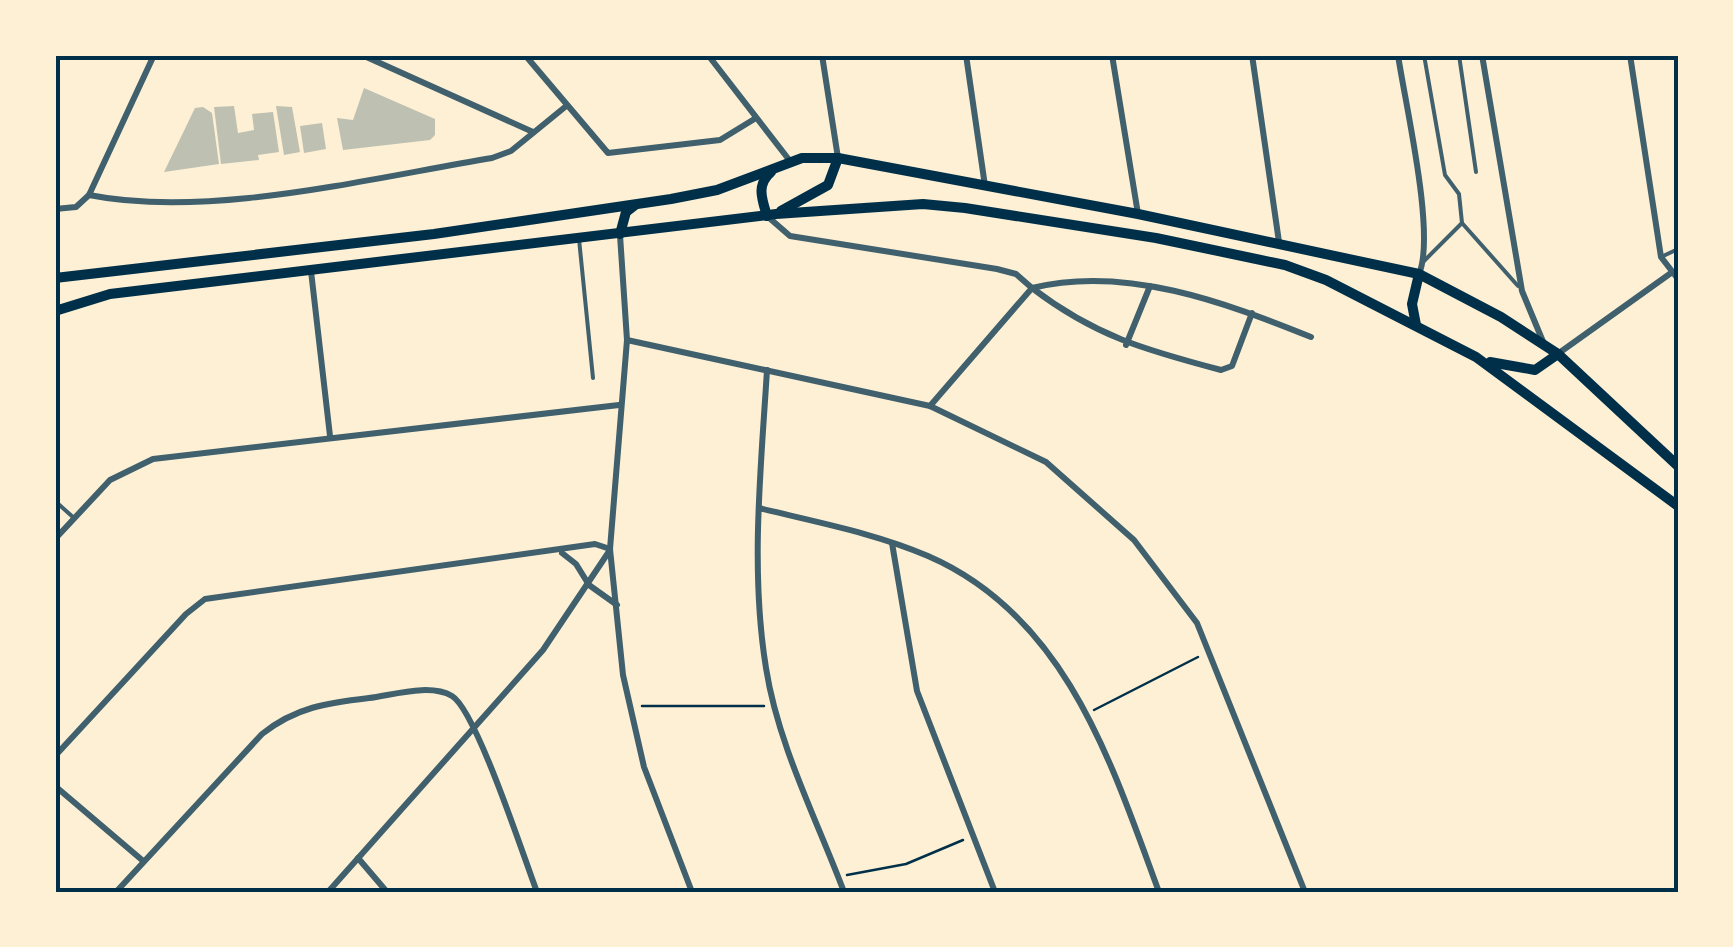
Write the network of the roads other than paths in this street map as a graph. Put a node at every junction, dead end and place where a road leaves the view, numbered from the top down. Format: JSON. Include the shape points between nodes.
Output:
{"nodes":[{"id":1,"x":154,"y":55,"type":"edge"},
{"id":2,"x":362,"y":55,"type":"edge"},
{"id":3,"x":524,"y":55,"type":"edge"},
{"id":4,"x":708,"y":55,"type":"edge"},
{"id":5,"x":822,"y":55,"type":"edge"},
{"id":6,"x":966,"y":55,"type":"edge"},
{"id":7,"x":1112,"y":55,"type":"edge"},
{"id":8,"x":1252,"y":55,"type":"edge"},
{"id":9,"x":1398,"y":55,"type":"edge"},
{"id":10,"x":1424,"y":55,"type":"edge"},
{"id":11,"x":1459,"y":55,"type":"edge"},
{"id":12,"x":1482,"y":55,"type":"edge"},
{"id":13,"x":1630,"y":55,"type":"edge"},
{"id":14,"x":565,"y":107,"type":"junction"},
{"id":15,"x":756,"y":118,"type":"junction"},
{"id":16,"x":533,"y":132,"type":"junction"},
{"id":17,"x":838,"y":158,"type":"junction"},
{"id":18,"x":790,"y":160,"type":"junction"},
{"id":19,"x":776,"y":168,"type":"junction"},
{"id":20,"x":1476,"y":172,"type":"dead end"},
{"id":21,"x":985,"y":187,"type":"junction"},
{"id":22,"x":1466,"y":187,"type":"dead end"},
{"id":23,"x":1459,"y":194,"type":"junction"},
{"id":24,"x":89,"y":195,"type":"junction"},
{"id":25,"x":640,"y":201,"type":"junction"},
{"id":26,"x":55,"y":209,"type":"edge"},
{"id":27,"x":1138,"y":214,"type":"junction"},
{"id":28,"x":772,"y":215,"type":"junction"},
{"id":29,"x":1462,"y":224,"type":"junction"},
{"id":30,"x":620,"y":234,"type":"junction"},
{"id":31,"x":580,"y":238,"type":"junction"},
{"id":32,"x":1279,"y":242,"type":"junction"},
{"id":33,"x":1678,"y":248,"type":"edge"},
{"id":34,"x":1661,"y":258,"type":"junction"},
{"id":35,"x":1424,"y":261,"type":"junction"},
{"id":36,"x":311,"y":272,"type":"junction"},
{"id":37,"x":1419,"y":274,"type":"junction"},
{"id":38,"x":1675,"y":276,"type":"edge"},
{"id":39,"x":55,"y":278,"type":"edge"},
{"id":40,"x":1150,"y":286,"type":"junction"},
{"id":41,"x":1032,"y":288,"type":"junction"},
{"id":42,"x":1522,"y":292,"type":"junction"},
{"id":43,"x":55,"y":311,"type":"edge"},
{"id":44,"x":1252,"y":313,"type":"junction"},
{"id":45,"x":1416,"y":325,"type":"junction"},
{"id":46,"x":1311,"y":336,"type":"dead end"},
{"id":47,"x":627,"y":340,"type":"junction"},
{"id":48,"x":1126,"y":345,"type":"junction"},
{"id":49,"x":1545,"y":345,"type":"junction"},
{"id":50,"x":1558,"y":354,"type":"junction"},
{"id":51,"x":1476,"y":357,"type":"junction"},
{"id":52,"x":767,"y":370,"type":"junction"},
{"id":53,"x":593,"y":378,"type":"dead end"},
{"id":54,"x":619,"y":405,"type":"junction"},
{"id":55,"x":930,"y":406,"type":"junction"},
{"id":56,"x":330,"y":436,"type":"junction"},
{"id":57,"x":1678,"y":466,"type":"edge"},
{"id":58,"x":55,"y":501,"type":"edge"},
{"id":59,"x":1678,"y":506,"type":"edge"},
{"id":60,"x":759,"y":508,"type":"junction"},
{"id":61,"x":74,"y":518,"type":"junction"},
{"id":62,"x":55,"y":539,"type":"edge"},
{"id":63,"x":892,"y":542,"type":"junction"},
{"id":64,"x":610,"y":548,"type":"junction"},
{"id":65,"x":560,"y":552,"type":"junction"},
{"id":66,"x":588,"y":584,"type":"junction"},
{"id":67,"x":618,"y":606,"type":"junction"},
{"id":68,"x":473,"y":726,"type":"junction"},
{"id":69,"x":55,"y":756,"type":"edge"},
{"id":70,"x":55,"y":786,"type":"edge"},
{"id":71,"x":358,"y":858,"type":"junction"},
{"id":72,"x":142,"y":860,"type":"junction"},
{"id":73,"x":116,"y":892,"type":"edge"},
{"id":74,"x":328,"y":892,"type":"edge"},
{"id":75,"x":387,"y":892,"type":"edge"},
{"id":76,"x":537,"y":892,"type":"edge"},
{"id":77,"x":692,"y":892,"type":"edge"},
{"id":78,"x":844,"y":892,"type":"edge"},
{"id":79,"x":995,"y":892,"type":"edge"},
{"id":80,"x":1158,"y":892,"type":"edge"},
{"id":81,"x":1304,"y":892,"type":"edge"}],
"edges":[{"from":1,"to":24,"type":"street"},
{"from":2,"to":16,"type":"street"},
{"from":3,"to":14,"type":"street"},
{"from":4,"to":15,"type":"street"},
{"from":5,"to":17,"type":"street"},
{"from":6,"to":21,"type":"street"},
{"from":7,"to":27,"type":"street"},
{"from":8,"to":32,"type":"street"},
{"from":9,"to":35,"type":"street"},
{"from":10,"to":23,"type":"lane","via":[[1445,175]]},
{"from":11,"to":20,"type":"lane"},
{"from":12,"to":42,"type":"street"},
{"from":13,"to":34,"type":"street"},
{"from":14,"to":15,"type":"street","via":[[608,153],[622,154],[720,140]]},
{"from":14,"to":16,"type":"street"},
{"from":15,"to":18,"type":"street"},
{"from":16,"to":24,"type":"street","via":[[492,158],[289,190],[134,204]]},
{"from":17,"to":18,"type":"main road"},
{"from":17,"to":21,"type":"main road"},
{"from":17,"to":28,"type":"main road","via":[[828,185]]},
{"from":18,"to":19,"type":"main road"},
{"from":19,"to":25,"type":"main road","via":[[717,190]]},
{"from":19,"to":28,"type":"main road","via":[[762,184]]},
{"from":21,"to":27,"type":"main road"},
{"from":22,"to":23,"type":"lane"},
{"from":23,"to":29,"type":"lane"},
{"from":24,"to":26,"type":"street","via":[[76,207]]},
{"from":25,"to":30,"type":"main road","via":[[626,212]]},
{"from":25,"to":39,"type":"main road","via":[[434,234]]},
{"from":27,"to":32,"type":"main road"},
{"from":28,"to":30,"type":"main road"},
{"from":28,"to":41,"type":"street","via":[[790,236],[997,269]]},
{"from":28,"to":45,"type":"main road","via":[[923,204],[1156,238],[1285,265]]},
{"from":29,"to":35,"type":"lane"},
{"from":29,"to":42,"type":"lane"},
{"from":30,"to":31,"type":"main road"},
{"from":30,"to":47,"type":"street"},
{"from":31,"to":36,"type":"main road"},
{"from":31,"to":53,"type":"lane"},
{"from":32,"to":37,"type":"main road"},
{"from":33,"to":34,"type":"lane"},
{"from":34,"to":38,"type":"street"},
{"from":35,"to":37,"type":"street"},
{"from":36,"to":43,"type":"main road","via":[[110,294]]},
{"from":36,"to":56,"type":"street"},
{"from":37,"to":45,"type":"main road","via":[[1412,304]]},
{"from":37,"to":49,"type":"main road"},
{"from":38,"to":50,"type":"street"},
{"from":40,"to":41,"type":"street","via":[[1071,280]]},
{"from":40,"to":44,"type":"street"},
{"from":40,"to":48,"type":"street"},
{"from":41,"to":48,"type":"street","via":[[1087,328]]},
{"from":41,"to":55,"type":"street"},
{"from":42,"to":49,"type":"street"},
{"from":44,"to":46,"type":"street"},
{"from":44,"to":48,"type":"street","via":[[1227,370]]},
{"from":45,"to":51,"type":"main road"},
{"from":47,"to":52,"type":"street"},
{"from":47,"to":54,"type":"street"},
{"from":49,"to":50,"type":"main road"},
{"from":50,"to":51,"type":"main road","via":[[1535,370]]},
{"from":50,"to":57,"type":"main road"},
{"from":51,"to":59,"type":"main road"},
{"from":52,"to":55,"type":"street"},
{"from":52,"to":60,"type":"street"},
{"from":54,"to":56,"type":"street"},
{"from":54,"to":64,"type":"street"},
{"from":55,"to":81,"type":"street","via":[[1046,462],[1120,527],[1197,623]]},
{"from":56,"to":61,"type":"street","via":[[153,459],[110,480]]},
{"from":58,"to":61,"type":"lane"},
{"from":60,"to":63,"type":"street"},
{"from":60,"to":78,"type":"street","via":[[758,610],[775,706]]},
{"from":61,"to":62,"type":"street"},
{"from":63,"to":79,"type":"street","via":[[918,691]]},
{"from":63,"to":80,"type":"street","via":[[932,557],[1045,644],[1088,713]]},
{"from":64,"to":65,"type":"street","via":[[595,544]]},
{"from":64,"to":66,"type":"street"},
{"from":64,"to":67,"type":"street"},
{"from":65,"to":66,"type":"street"},
{"from":65,"to":69,"type":"street","via":[[205,600]]},
{"from":66,"to":67,"type":"street"},
{"from":66,"to":68,"type":"street","via":[[543,650]]},
{"from":67,"to":77,"type":"street","via":[[628,706]]},
{"from":68,"to":71,"type":"street"},
{"from":68,"to":72,"type":"street","via":[[458,700],[433,690],[304,708],[262,734]]},
{"from":68,"to":76,"type":"street"},
{"from":70,"to":72,"type":"street"},
{"from":71,"to":74,"type":"street"},
{"from":71,"to":75,"type":"street"},
{"from":72,"to":73,"type":"street"}]}
